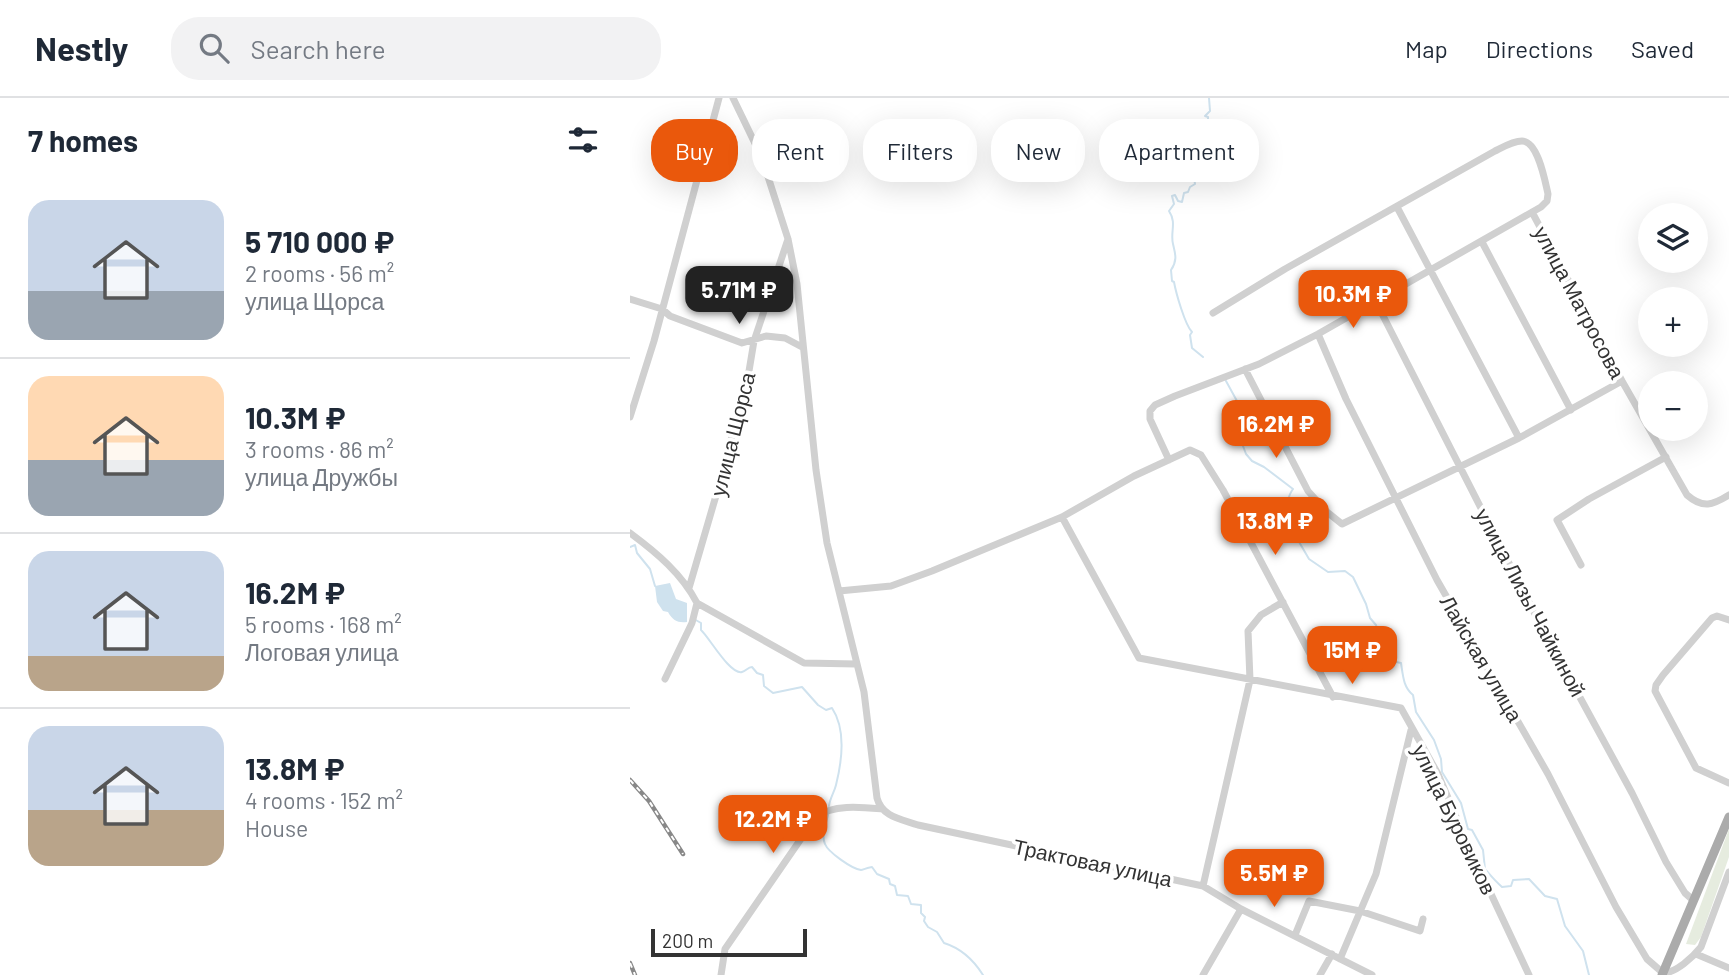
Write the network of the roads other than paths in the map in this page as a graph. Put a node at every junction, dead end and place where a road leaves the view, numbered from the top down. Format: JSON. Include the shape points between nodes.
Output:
{"nodes":[{"id":1,"x":719,"y":98,"type":"edge"},
{"id":2,"x":733,"y":98,"type":"edge"},
{"id":3,"x":1396,"y":207,"type":"junction"},
{"id":4,"x":1532,"y":212,"type":"junction"},
{"id":5,"x":788,"y":240,"type":"junction"},
{"id":6,"x":1482,"y":242,"type":"junction"},
{"id":7,"x":779,"y":261,"type":"junction"},
{"id":8,"x":793,"y":262,"type":"junction"},
{"id":9,"x":1430,"y":271,"type":"junction"},
{"id":10,"x":630,"y":299,"type":"edge"},
{"id":11,"x":1375,"y":300,"type":"junction"},
{"id":12,"x":662,"y":309,"type":"junction"},
{"id":13,"x":1213,"y":313,"type":"dead end"},
{"id":14,"x":1318,"y":334,"type":"junction"},
{"id":15,"x":754,"y":341,"type":"junction"},
{"id":16,"x":802,"y":347,"type":"junction"},
{"id":17,"x":1245,"y":369,"type":"junction"},
{"id":18,"x":1622,"y":382,"type":"junction"},
{"id":19,"x":1571,"y":410,"type":"junction"},
{"id":20,"x":630,"y":417,"type":"edge"},
{"id":21,"x":1519,"y":438,"type":"junction"},
{"id":22,"x":1667,"y":457,"type":"junction"},
{"id":23,"x":1169,"y":460,"type":"junction"},
{"id":24,"x":1460,"y":467,"type":"junction"},
{"id":25,"x":1729,"y":494,"type":"edge"},
{"id":26,"x":1396,"y":497,"type":"junction"},
{"id":27,"x":1062,"y":517,"type":"junction"},
{"id":28,"x":630,"y":533,"type":"edge"},
{"id":29,"x":1581,"y":565,"type":"dead end"},
{"id":30,"x":689,"y":588,"type":"junction"},
{"id":31,"x":839,"y":591,"type":"junction"},
{"id":32,"x":1283,"y":602,"type":"junction"},
{"id":33,"x":698,"y":603,"type":"junction"},
{"id":34,"x":1726,"y":618,"type":"edge"},
{"id":35,"x":856,"y":664,"type":"junction"},
{"id":36,"x":665,"y":679,"type":"dead end"},
{"id":37,"x":1250,"y":680,"type":"junction"},
{"id":38,"x":1333,"y":697,"type":"junction"},
{"id":39,"x":1411,"y":730,"type":"junction"},
{"id":40,"x":1729,"y":783,"type":"edge"},
{"id":41,"x":877,"y":798,"type":"junction"},
{"id":42,"x":867,"y":808,"type":"junction"},
{"id":43,"x":882,"y":809,"type":"junction"},
{"id":44,"x":1729,"y":817,"type":"edge"},
{"id":45,"x":1729,"y":872,"type":"edge"},
{"id":46,"x":1203,"y":886,"type":"junction"},
{"id":47,"x":1720,"y":899,"type":"junction"},
{"id":48,"x":1693,"y":900,"type":"junction"},
{"id":49,"x":1729,"y":903,"type":"edge"},
{"id":50,"x":1241,"y":909,"type":"junction"},
{"id":51,"x":1360,"y":911,"type":"junction"},
{"id":52,"x":1423,"y":919,"type":"dead end"},
{"id":53,"x":1295,"y":935,"type":"junction"},
{"id":54,"x":1332,"y":954,"type":"junction"},
{"id":55,"x":1696,"y":954,"type":"junction"},
{"id":56,"x":1340,"y":959,"type":"junction"},
{"id":57,"x":1669,"y":960,"type":"junction"},
{"id":58,"x":1680,"y":965,"type":"junction"},
{"id":59,"x":1729,"y":968,"type":"edge"},
{"id":60,"x":1662,"y":974,"type":"edge"},
{"id":61,"x":721,"y":975,"type":"edge"},
{"id":62,"x":1203,"y":975,"type":"edge"},
{"id":63,"x":1320,"y":975,"type":"edge"},
{"id":64,"x":1372,"y":975,"type":"edge"},
{"id":65,"x":1529,"y":975,"type":"edge"}],
"edges":[{"from":1,"to":12,"type":"street"},
{"from":2,"to":5,"type":"street","via":[[762,158]]},
{"from":3,"to":4,"type":"street","via":[[1521,141],[1529,143],[1539,160],[1548,194],[1547,201]]},
{"from":3,"to":9,"type":"street"},
{"from":3,"to":13,"type":"street"},
{"from":4,"to":6,"type":"street"},
{"from":4,"to":18,"type":"street","name":"улица Матросова"},
{"from":5,"to":7,"type":"street","name":"улица Щорса"},
{"from":5,"to":8,"type":"street"},
{"from":6,"to":9,"type":"street"},
{"from":6,"to":19,"type":"street"},
{"from":7,"to":8,"type":"street"},
{"from":7,"to":15,"type":"street","name":"улица Щорса"},
{"from":8,"to":16,"type":"street"},
{"from":9,"to":11,"type":"street"},
{"from":9,"to":21,"type":"street"},
{"from":10,"to":12,"type":"street"},
{"from":11,"to":14,"type":"street"},
{"from":11,"to":24,"type":"street","name":"улица Лизы Чайкиной"},
{"from":12,"to":15,"type":"street","via":[[742,343]]},
{"from":12,"to":20,"type":"street"},
{"from":14,"to":17,"type":"street"},
{"from":14,"to":26,"type":"street","name":"Лайская улица"},
{"from":15,"to":16,"type":"street","via":[[766,336],[785,338]]},
{"from":15,"to":30,"type":"street","name":"улица Щорса","via":[[724,469]]},
{"from":16,"to":31,"type":"street","via":[[827,543]]},
{"from":17,"to":23,"type":"street","via":[[1155,405],[1150,419]]},
{"from":17,"to":26,"type":"street","via":[[1308,491],[1327,512],[1342,524]]},
{"from":18,"to":19,"type":"street"},
{"from":18,"to":22,"type":"street","name":"улица Матросова"},
{"from":19,"to":21,"type":"street"},
{"from":21,"to":24,"type":"street"},
{"from":22,"to":25,"type":"street","name":"улица Матросова","via":[[1693,501],[1707,506]]},
{"from":22,"to":29,"type":"street","via":[[1557,520]]},
{"from":23,"to":27,"type":"street"},
{"from":23,"to":32,"type":"street","via":[[1190,450],[1201,455]]},
{"from":24,"to":26,"type":"street"},
{"from":24,"to":48,"type":"street","name":"улица Лизы Чайкиной","via":[[1666,862]]},
{"from":26,"to":60,"type":"street","name":"Лайская улица","via":[[1616,907]]},
{"from":27,"to":31,"type":"street","via":[[891,586]]},
{"from":27,"to":37,"type":"street","name":"улица Буровиков","via":[[1139,659]]},
{"from":28,"to":30,"type":"street","via":[[656,552]]},
{"from":30,"to":33,"type":"street"},
{"from":31,"to":35,"type":"street"},
{"from":32,"to":37,"type":"street","via":[[1261,615],[1248,631]]},
{"from":32,"to":38,"type":"street"},
{"from":33,"to":35,"type":"street","via":[[804,663]]},
{"from":33,"to":36,"type":"street"},
{"from":34,"to":40,"type":"street","via":[[1712,618],[1655,691],[1696,768]]},
{"from":35,"to":41,"type":"street","via":[[868,709]]},
{"from":37,"to":38,"type":"street","name":"улица Буровиков"},
{"from":37,"to":46,"type":"street"},
{"from":38,"to":39,"type":"street","name":"улица Буровиков","via":[[1401,708]]},
{"from":39,"to":51,"type":"street","via":[[1376,874]]},
{"from":39,"to":65,"type":"street","name":"улица Буровиков","via":[[1438,774]]},
{"from":41,"to":42,"type":"street"},
{"from":41,"to":43,"type":"street"},
{"from":42,"to":43,"type":"street"},
{"from":42,"to":61,"type":"street","via":[[839,809],[816,817],[725,948]]},
{"from":43,"to":46,"type":"street","name":"Трактовая улица","via":[[918,825]]},
{"from":44,"to":48,"type":"main road"},
{"from":45,"to":47,"type":"street"},
{"from":46,"to":50,"type":"street","name":"Трактовая улица"},
{"from":47,"to":49,"type":"street"},
{"from":47,"to":55,"type":"street"},
{"from":48,"to":57,"type":"main road"},
{"from":50,"to":53,"type":"street","name":"Трактовая улица"},
{"from":50,"to":62,"type":"street"},
{"from":51,"to":52,"type":"street","via":[[1420,931]]},
{"from":51,"to":53,"type":"street","via":[[1309,901]]},
{"from":51,"to":56,"type":"street"},
{"from":53,"to":54,"type":"street","name":"Трактовая улица"},
{"from":54,"to":56,"type":"street","name":"Трактовая улица"},
{"from":54,"to":63,"type":"street"},
{"from":55,"to":58,"type":"street"},
{"from":55,"to":59,"type":"street"},
{"from":56,"to":64,"type":"street","name":"Трактовая улица"},
{"from":57,"to":58,"type":"street"},
{"from":57,"to":60,"type":"main road"},
{"from":58,"to":60,"type":"street"}]}
